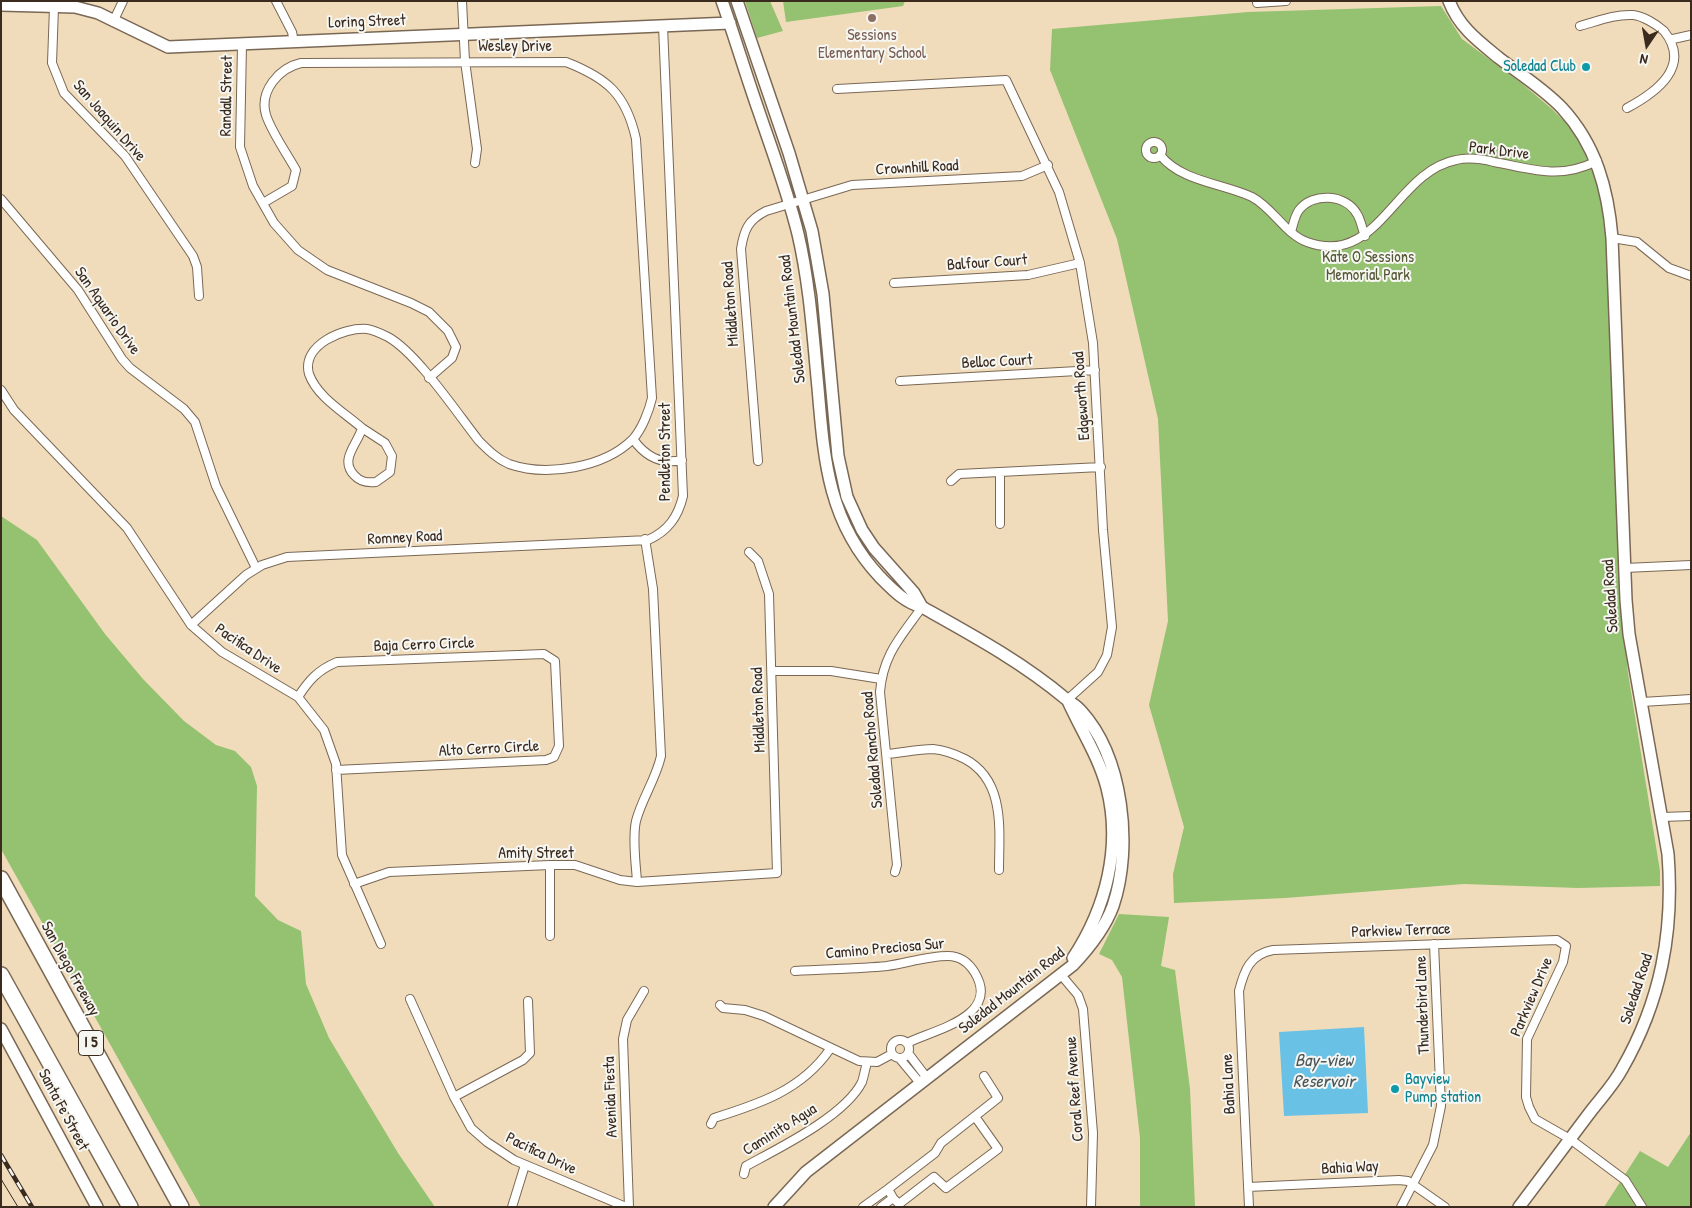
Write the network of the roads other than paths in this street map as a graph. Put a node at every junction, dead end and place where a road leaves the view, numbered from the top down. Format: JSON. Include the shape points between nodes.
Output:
{"nodes":[{"id":1,"x":123,"y":1,"type":"edge"},
{"id":2,"x":276,"y":1,"type":"edge"},
{"id":3,"x":462,"y":1,"type":"edge"},
{"id":4,"x":722,"y":1,"type":"edge"},
{"id":5,"x":737,"y":1,"type":"edge"},
{"id":6,"x":1286,"y":1,"type":"edge"},
{"id":7,"x":1449,"y":1,"type":"edge"},
{"id":8,"x":1257,"y":3,"type":"dead end"},
{"id":9,"x":1,"y":5,"type":"edge"},
{"id":10,"x":54,"y":7,"type":"junction"},
{"id":11,"x":743,"y":18,"type":"junction"},
{"id":12,"x":113,"y":22,"type":"junction"},
{"id":13,"x":730,"y":23,"type":"junction"},
{"id":14,"x":663,"y":26,"type":"junction"},
{"id":15,"x":1580,"y":26,"type":"dead end"},
{"id":16,"x":462,"y":35,"type":"junction"},
{"id":17,"x":1691,"y":35,"type":"edge"},
{"id":18,"x":1673,"y":39,"type":"junction"},
{"id":19,"x":294,"y":42,"type":"junction"},
{"id":20,"x":242,"y":45,"type":"junction"},
{"id":21,"x":465,"y":61,"type":"junction"},
{"id":22,"x":837,"y":89,"type":"dead end"},
{"id":23,"x":1627,"y":108,"type":"dead end"},
{"id":24,"x":1160,"y":155,"type":"dead end"},
{"id":25,"x":1597,"y":162,"type":"junction"},
{"id":26,"x":475,"y":163,"type":"dead end"},
{"id":27,"x":1048,"y":165,"type":"junction"},
{"id":28,"x":803,"y":198,"type":"junction"},
{"id":29,"x":1,"y":199,"type":"edge"},
{"id":30,"x":263,"y":203,"type":"junction"},
{"id":31,"x":789,"y":203,"type":"junction"},
{"id":32,"x":1291,"y":232,"type":"junction"},
{"id":33,"x":1365,"y":236,"type":"junction"},
{"id":34,"x":1612,"y":238,"type":"junction"},
{"id":35,"x":1080,"y":263,"type":"junction"},
{"id":36,"x":1691,"y":276,"type":"edge"},
{"id":37,"x":894,"y":283,"type":"dead end"},
{"id":38,"x":199,"y":296,"type":"dead end"},
{"id":39,"x":1095,"y":370,"type":"junction"},
{"id":40,"x":428,"y":378,"type":"junction"},
{"id":41,"x":900,"y":381,"type":"dead end"},
{"id":42,"x":1,"y":390,"type":"edge"},
{"id":43,"x":362,"y":428,"type":"junction"},
{"id":44,"x":633,"y":439,"type":"junction"},
{"id":45,"x":682,"y":460,"type":"junction"},
{"id":46,"x":758,"y":460,"type":"dead end"},
{"id":47,"x":1101,"y":467,"type":"junction"},
{"id":48,"x":1000,"y":472,"type":"junction"},
{"id":49,"x":952,"y":481,"type":"dead end"},
{"id":50,"x":1000,"y":524,"type":"dead end"},
{"id":51,"x":645,"y":539,"type":"junction"},
{"id":52,"x":749,"y":552,"type":"dead end"},
{"id":53,"x":1691,"y":565,"type":"edge"},
{"id":54,"x":256,"y":568,"type":"junction"},
{"id":55,"x":1626,"y":568,"type":"junction"},
{"id":56,"x":922,"y":607,"type":"junction"},
{"id":57,"x":191,"y":625,"type":"junction"},
{"id":58,"x":557,"y":670,"type":"joint"},
{"id":59,"x":772,"y":671,"type":"junction"},
{"id":60,"x":881,"y":679,"type":"junction"},
{"id":61,"x":298,"y":697,"type":"junction"},
{"id":62,"x":1691,"y":699,"type":"edge"},
{"id":63,"x":1067,"y":700,"type":"junction"},
{"id":64,"x":1642,"y":702,"type":"junction"},
{"id":65,"x":887,"y":754,"type":"junction"},
{"id":66,"x":336,"y":770,"type":"junction"},
{"id":67,"x":1691,"y":816,"type":"edge"},
{"id":68,"x":1662,"y":817,"type":"junction"},
{"id":69,"x":550,"y":865,"type":"junction"},
{"id":70,"x":999,"y":870,"type":"dead end"},
{"id":71,"x":895,"y":872,"type":"dead end"},
{"id":72,"x":777,"y":873,"type":"joint"},
{"id":73,"x":1,"y":879,"type":"edge"},
{"id":74,"x":637,"y":882,"type":"junction"},
{"id":75,"x":354,"y":884,"type":"junction"},
{"id":76,"x":550,"y":936,"type":"dead end"},
{"id":77,"x":1557,"y":940,"type":"joint"},
{"id":78,"x":382,"y":944,"type":"dead end"},
{"id":79,"x":1434,"y":944,"type":"junction"},
{"id":80,"x":1250,"y":962,"type":"joint"},
{"id":81,"x":795,"y":970,"type":"dead end"},
{"id":82,"x":1,"y":975,"type":"edge"},
{"id":83,"x":1062,"y":976,"type":"junction"},
{"id":84,"x":644,"y":991,"type":"dead end"},
{"id":85,"x":410,"y":999,"type":"dead end"},
{"id":86,"x":528,"y":1001,"type":"dead end"},
{"id":87,"x":720,"y":1004,"type":"dead end"},
{"id":88,"x":1,"y":1029,"type":"edge"},
{"id":89,"x":907,"y":1043,"type":"junction"},
{"id":90,"x":830,"y":1049,"type":"junction"},
{"id":91,"x":908,"y":1053,"type":"junction"},
{"id":92,"x":892,"y":1054,"type":"junction"},
{"id":93,"x":900,"y":1058,"type":"junction"},
{"id":94,"x":867,"y":1063,"type":"junction"},
{"id":95,"x":984,"y":1076,"type":"dead end"},
{"id":96,"x":924,"y":1081,"type":"junction"},
{"id":97,"x":454,"y":1097,"type":"junction"},
{"id":98,"x":976,"y":1118,"type":"junction"},
{"id":99,"x":711,"y":1124,"type":"dead end"},
{"id":100,"x":1570,"y":1139,"type":"junction"},
{"id":101,"x":525,"y":1165,"type":"junction"},
{"id":102,"x":744,"y":1174,"type":"dead end"},
{"id":103,"x":1412,"y":1184,"type":"junction"},
{"id":104,"x":1248,"y":1187,"type":"junction"},
{"id":105,"x":888,"y":1189,"type":"junction"},
{"id":106,"x":893,"y":1198,"type":"junction"},
{"id":107,"x":97,"y":1207,"type":"edge"},
{"id":108,"x":130,"y":1207,"type":"edge"},
{"id":109,"x":181,"y":1207,"type":"edge"},
{"id":110,"x":512,"y":1207,"type":"edge"},
{"id":111,"x":628,"y":1207,"type":"edge"},
{"id":112,"x":774,"y":1207,"type":"edge"},
{"id":113,"x":863,"y":1207,"type":"edge"},
{"id":114,"x":881,"y":1207,"type":"edge"},
{"id":115,"x":1092,"y":1207,"type":"edge"},
{"id":116,"x":1249,"y":1207,"type":"edge"},
{"id":117,"x":1401,"y":1207,"type":"edge"},
{"id":118,"x":1445,"y":1207,"type":"edge"},
{"id":119,"x":1520,"y":1207,"type":"edge"},
{"id":120,"x":1642,"y":1207,"type":"edge"}],
"edges":[{"from":1,"to":12,"type":"street"},
{"from":2,"to":19,"type":"street"},
{"from":3,"to":16,"type":"street"},
{"from":4,"to":13,"type":"main road","name":"Soledad Mountain Road"},
{"from":5,"to":11,"type":"main road","name":"Soledad Mountain Road"},
{"from":6,"to":8,"type":"street"},
{"from":7,"to":25,"type":"main road","name":"Soledad Road","via":[[1468,33],[1561,107],[1578,128]]},
{"from":9,"to":10,"type":"main road","name":"Loring Street"},
{"from":10,"to":12,"type":"main road","name":"Loring Street","via":[[75,7],[98,13]]},
{"from":10,"to":38,"type":"street","name":"San Joaquin Drive","via":[[52,63],[64,93],[124,156],[193,256]]},
{"from":11,"to":13,"type":"street","name":"Loring Street"},
{"from":11,"to":28,"type":"main road","name":"Soledad Mountain Road"},
{"from":12,"to":20,"type":"main road","name":"Loring Street","via":[[168,47]]},
{"from":13,"to":14,"type":"main road","name":"Loring Street"},
{"from":13,"to":31,"type":"main road","name":"Soledad Mountain Road"},
{"from":14,"to":16,"type":"main road","name":"Loring Street"},
{"from":14,"to":45,"type":"street","name":"Pendleton Street"},
{"from":15,"to":18,"type":"street","via":[[1615,15],[1636,15],[1657,25]]},
{"from":16,"to":19,"type":"main road","name":"Loring Street"},
{"from":16,"to":21,"type":"street"},
{"from":17,"to":18,"type":"street"},
{"from":18,"to":23,"type":"street","via":[[1680,54],[1676,73],[1660,90]]},
{"from":19,"to":20,"type":"main road","name":"Loring Street"},
{"from":20,"to":30,"type":"street","name":"Randall Street","via":[[240,147],[253,186]]},
{"from":21,"to":26,"type":"street","via":[[477,149]]},
{"from":21,"to":30,"type":"street","name":"Wesley Drive","via":[[301,63],[283,70],[270,86],[264,106],[266,116],[296,170],[292,186]]},
{"from":21,"to":44,"type":"street","name":"Wesley Drive","via":[[566,62],[592,72],[609,84],[632,120],[636,139],[652,398]]},
{"from":22,"to":27,"type":"street","name":"Edgeworth Road","via":[[1003,79],[1008,82]]},
{"from":24,"to":32,"type":"street","name":"Park Drive","via":[[1167,163],[1193,178],[1261,202]]},
{"from":25,"to":33,"type":"street","name":"Park Drive","via":[[1556,173],[1472,158],[1449,162],[1425,174]]},
{"from":25,"to":34,"type":"main road","name":"Soledad Road","via":[[1610,209]]},
{"from":27,"to":28,"type":"street","name":"Crownhill Road","via":[[1022,176],[852,185]]},
{"from":27,"to":35,"type":"street","name":"Edgeworth Road"},
{"from":28,"to":31,"type":"street","name":"Crownhill Road"},
{"from":28,"to":56,"type":"main road","name":"Soledad Mountain Road","via":[[823,294],[838,456],[847,497],[874,548],[914,593]]},
{"from":29,"to":54,"type":"street","name":"San Aquario Drive","via":[[78,290],[122,359],[184,409],[195,422],[216,486]]},
{"from":30,"to":40,"type":"street","via":[[286,240],[327,270],[429,312],[448,331],[456,347],[452,358]]},
{"from":31,"to":46,"type":"street","name":"Middleton Road","via":[[756,216],[746,225],[741,249]]},
{"from":31,"to":56,"type":"main road","name":"Soledad Mountain Road","via":[[809,296],[824,458],[834,502],[850,536],[876,573],[896,593]]},
{"from":32,"to":33,"type":"street","name":"Park Drive","via":[[1307,242],[1324,246],[1344,245]]},
{"from":32,"to":33,"type":"street","via":[[1299,210],[1323,198],[1341,201],[1353,208]]},
{"from":34,"to":36,"type":"street","via":[[1637,242],[1669,268]]},
{"from":34,"to":55,"type":"main road","name":"Soledad Road"},
{"from":35,"to":37,"type":"street","name":"Balfour Court","via":[[1028,275]]},
{"from":35,"to":39,"type":"street","name":"Edgeworth Road"},
{"from":39,"to":41,"type":"street","name":"Belloc Court"},
{"from":39,"to":47,"type":"street","name":"Edgeworth Road"},
{"from":40,"to":43,"type":"street","name":"Wesley Drive","via":[[406,350],[374,331],[358,330],[330,338],[317,346],[308,364],[316,389]]},
{"from":40,"to":44,"type":"street","name":"Wesley Drive","via":[[479,441],[508,463],[532,470],[575,468],[612,454]]},
{"from":42,"to":57,"type":"street","name":"Pacifica Drive","via":[[14,410],[127,528]]},
{"from":43,"to":43,"type":"street","via":[[350,450],[348,464],[362,481],[376,482],[390,472],[392,456],[385,443]]},
{"from":44,"to":45,"type":"street","via":[[641,451],[653,458],[660,461]]},
{"from":45,"to":51,"type":"street","name":"Pendleton Street","via":[[683,496],[679,512],[658,536]]},
{"from":47,"to":48,"type":"street"},
{"from":47,"to":63,"type":"street","name":"Edgeworth Road","via":[[1112,627],[1107,654],[1098,672]]},
{"from":48,"to":49,"type":"street","via":[[959,474]]},
{"from":48,"to":50,"type":"street"},
{"from":51,"to":54,"type":"street","name":"Romney Road","via":[[287,557]]},
{"from":51,"to":74,"type":"street","via":[[654,589],[661,756],[657,774],[636,823]]},
{"from":52,"to":59,"type":"street","name":"Middleton Road","via":[[758,561],[769,594]]},
{"from":53,"to":55,"type":"street"},
{"from":54,"to":57,"type":"street","name":"Romney Road"},
{"from":55,"to":64,"type":"main road","name":"Soledad Road","via":[[1629,634]]},
{"from":56,"to":60,"type":"street","name":"Soledad Rancho Road","via":[[887,656]]},
{"from":56,"to":63,"type":"main road","name":"Soledad Mountain Road","via":[[1031,671]]},
{"from":57,"to":61,"type":"street","name":"Pacifica Drive","via":[[222,652]]},
{"from":58,"to":61,"type":"street","name":"Baja Cerro Circle","via":[[555,661],[544,654],[337,662],[320,669]]},
{"from":58,"to":66,"type":"street","name":"Alto Cerro Circle","via":[[559,746],[554,757],[546,760]]},
{"from":59,"to":60,"type":"street","via":[[831,671]]},
{"from":59,"to":72,"type":"street","name":"Middleton Road"},
{"from":60,"to":65,"type":"street","name":"Soledad Rancho Road"},
{"from":61,"to":66,"type":"street","name":"Pacifica Drive","via":[[330,741]]},
{"from":62,"to":64,"type":"street"},
{"from":63,"to":83,"type":"main road","via":[[1107,788],[1112,838],[1102,904]]},
{"from":63,"to":83,"type":"main road","name":"Soledad Mountain Road","via":[[1080,710],[1113,771],[1122,815],[1122,854],[1114,899],[1098,934],[1088,950]]},
{"from":64,"to":68,"type":"main road","name":"Soledad Road"},
{"from":65,"to":70,"type":"street","via":[[932,749],[954,753],[986,776],[997,799]]},
{"from":65,"to":71,"type":"street","name":"Soledad Rancho Road"},
{"from":66,"to":75,"type":"street","name":"Pacifica Drive","via":[[342,856]]},
{"from":67,"to":68,"type":"street"},
{"from":68,"to":100,"type":"main road","name":"Soledad Road","via":[[1668,854],[1670,919],[1666,951],[1653,1002],[1621,1071]]},
{"from":69,"to":74,"type":"street","name":"Amity Street","via":[[575,866]]},
{"from":69,"to":75,"type":"street","name":"Amity Street","via":[[389,872]]},
{"from":69,"to":76,"type":"street"},
{"from":72,"to":74,"type":"street","name":"Amity Street"},
{"from":73,"to":109,"type":"highway","name":"San Diego Freeway","number":"I 5"},
{"from":75,"to":78,"type":"street","name":"Pacifica Drive"},
{"from":77,"to":79,"type":"street","name":"Parkview Terrace"},
{"from":77,"to":100,"type":"street","name":"Parkview Drive","via":[[1566,946],[1563,962],[1527,1039],[1526,1097],[1535,1119]]},
{"from":79,"to":80,"type":"street","name":"Parkview Terrace","via":[[1273,950]]},
{"from":79,"to":103,"type":"street","name":"Thunderbird Lane","via":[[1441,1106],[1437,1134]]},
{"from":80,"to":104,"type":"street","name":"Bahia Lane","via":[[1239,991]]},
{"from":81,"to":89,"type":"street","name":"Camino Preciosa Sur","via":[[886,966],[948,956],[962,959],[979,979],[976,1005],[968,1017]]},
{"from":82,"to":108,"type":"highway"},
{"from":83,"to":96,"type":"main road","name":"Soledad Mountain Road"},
{"from":83,"to":115,"type":"street","name":"Coral Reef Avenue","via":[[1078,995],[1083,1009],[1093,1134]]},
{"from":84,"to":111,"type":"street","name":"Avenida Fiesta","via":[[627,1020],[623,1039]]},
{"from":85,"to":97,"type":"street","name":"Pacifica Drive"},
{"from":86,"to":97,"type":"street","via":[[530,1053],[523,1060]]},
{"from":87,"to":90,"type":"street","via":[[723,1008],[764,1016]]},
{"from":88,"to":107,"type":"main road","name":"Santa Fe Street"},
{"from":89,"to":91,"type":"street"},
{"from":89,"to":92,"type":"street","via":[[893,1042]]},
{"from":90,"to":94,"type":"street"},
{"from":90,"to":99,"type":"street","via":[[819,1065],[786,1090],[757,1104],[714,1118]]},
{"from":91,"to":93,"type":"street"},
{"from":91,"to":96,"type":"street"},
{"from":92,"to":93,"type":"street"},
{"from":92,"to":94,"type":"street"},
{"from":93,"to":96,"type":"street"},
{"from":94,"to":102,"type":"street","name":"Caminito Agua","via":[[862,1082],[849,1100],[800,1137],[746,1166]]},
{"from":95,"to":98,"type":"street","via":[[998,1098]]},
{"from":96,"to":112,"type":"main road","name":"Soledad Mountain Road","via":[[806,1172]]},
{"from":97,"to":101,"type":"street","name":"Pacifica Drive","via":[[472,1128],[487,1142]]},
{"from":98,"to":105,"type":"street"},
{"from":98,"to":106,"type":"street","via":[[998,1149],[946,1188],[934,1177],[899,1204]]},
{"from":100,"to":119,"type":"main road","name":"Soledad Road"},
{"from":100,"to":120,"type":"street","via":[[1625,1180]]},
{"from":101,"to":110,"type":"street"},
{"from":101,"to":111,"type":"street","name":"Pacifica Drive"},
{"from":103,"to":104,"type":"street","name":"Bahia Way","via":[[1400,1180]]},
{"from":103,"to":117,"type":"street","name":"Thunderbird Lane"},
{"from":103,"to":118,"type":"street","name":"Bahia Way"},
{"from":104,"to":116,"type":"street","name":"Bahia Lane"},
{"from":105,"to":106,"type":"street"},
{"from":105,"to":113,"type":"street"},
{"from":106,"to":114,"type":"street"}]}
